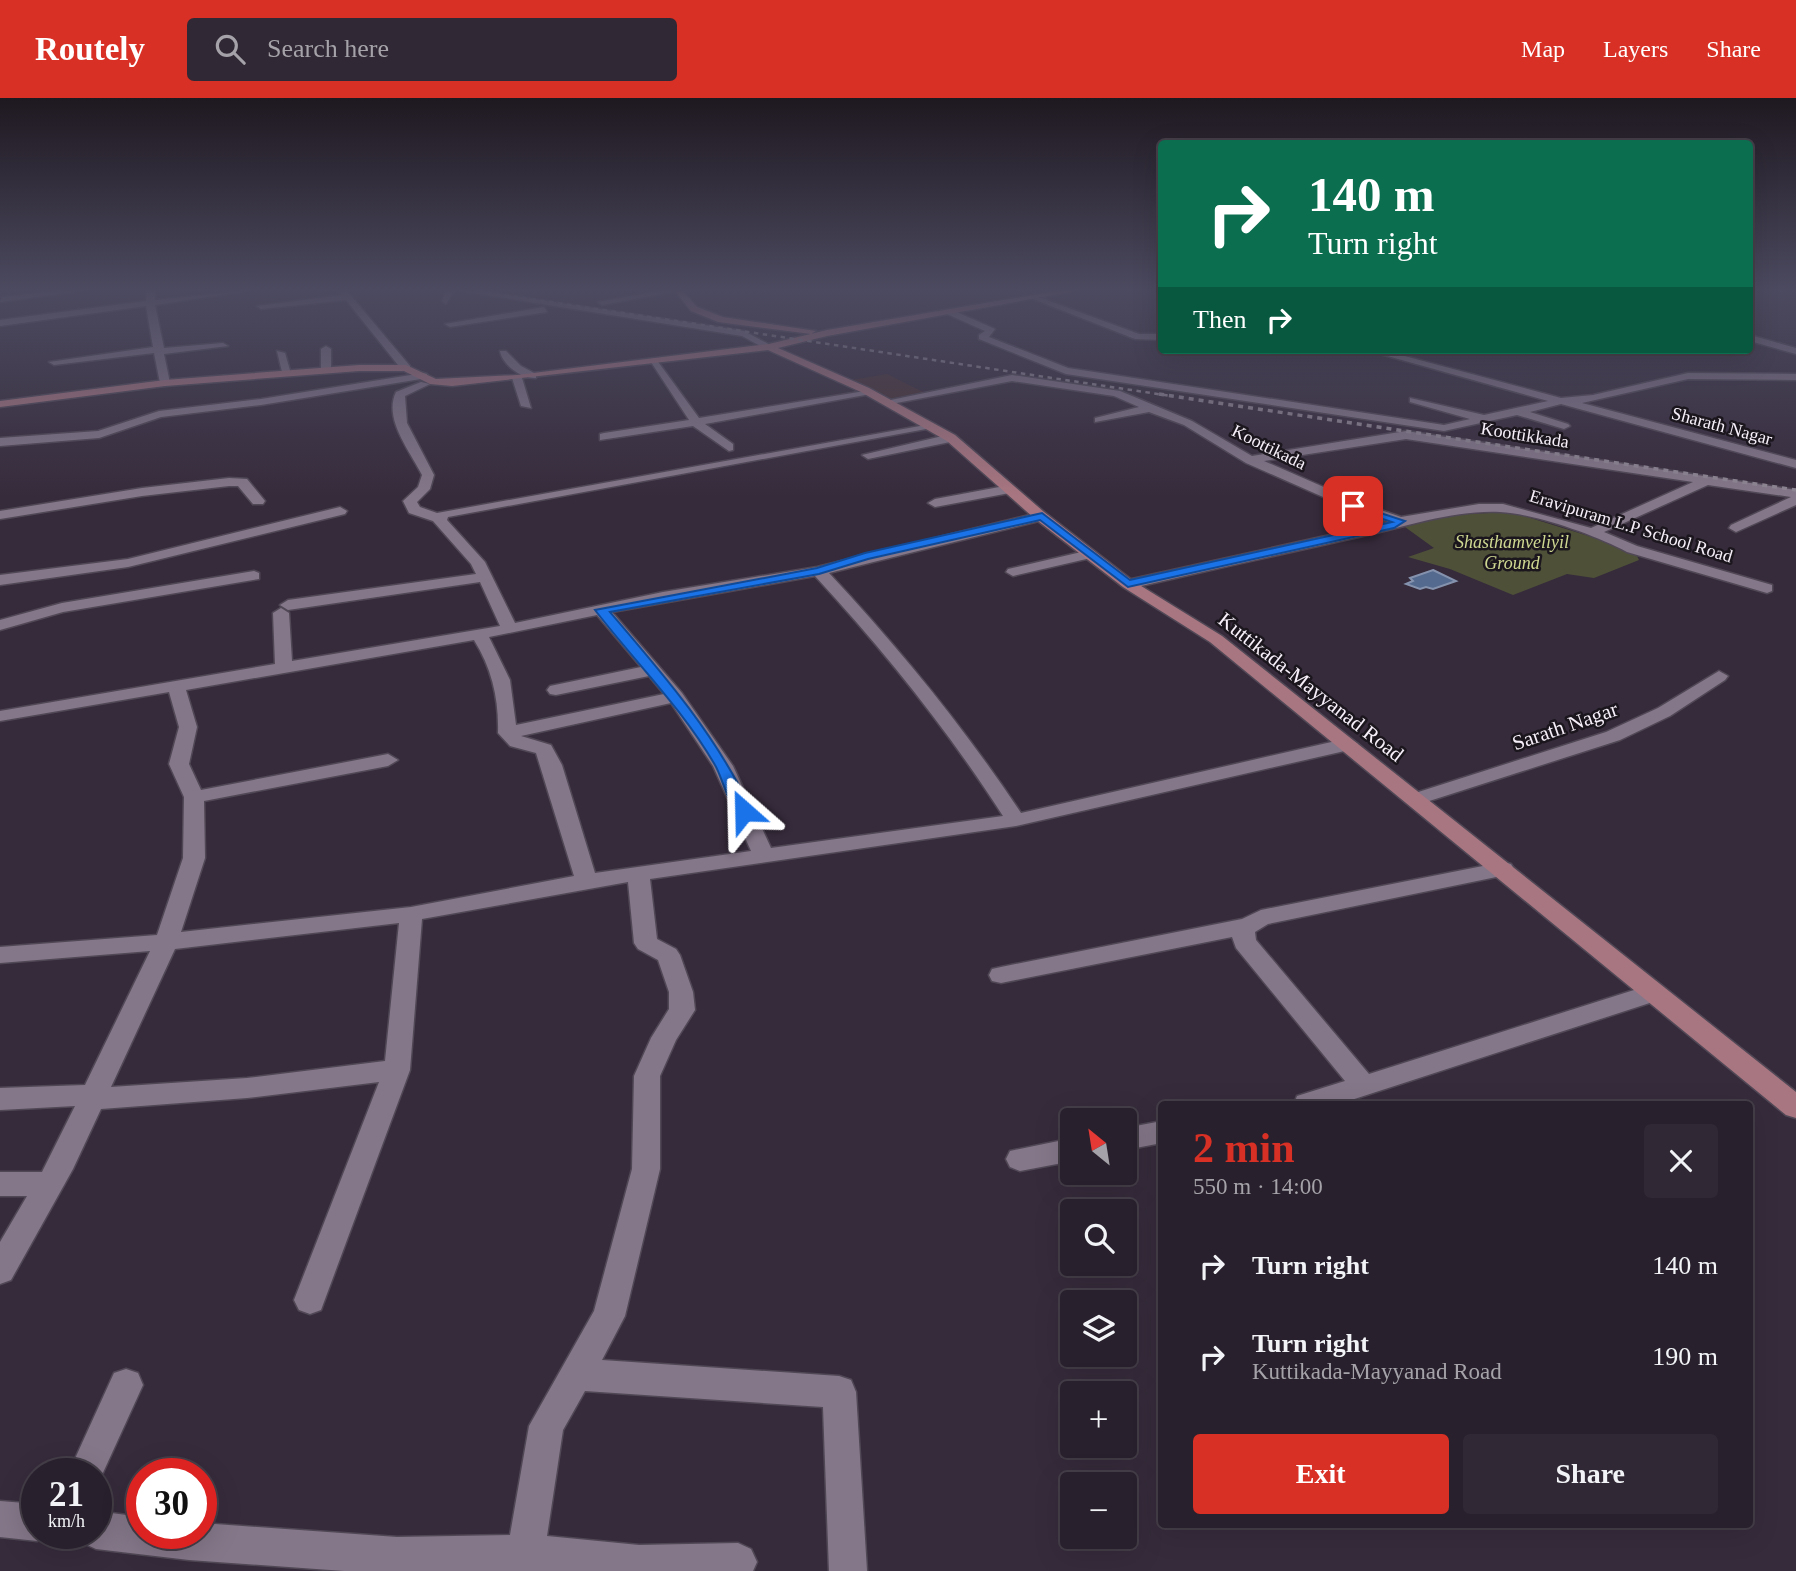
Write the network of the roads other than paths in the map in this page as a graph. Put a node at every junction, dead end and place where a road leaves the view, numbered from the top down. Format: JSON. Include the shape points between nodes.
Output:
{"nodes":[{"id":1,"x":74,"y":360,"type":"edge"},
{"id":2,"x":159,"y":360,"type":"edge"},
{"id":3,"x":282,"y":360,"type":"edge"},
{"id":4,"x":326,"y":360,"type":"edge"},
{"id":5,"x":399,"y":360,"type":"edge"},
{"id":6,"x":509,"y":360,"type":"edge"},
{"id":7,"x":672,"y":360,"type":"edge"},
{"id":8,"x":798,"y":360,"type":"edge"},
{"id":9,"x":1034,"y":360,"type":"edge"},
{"id":10,"x":1407,"y":360,"type":"edge"},
{"id":11,"x":54,"y":362,"type":"dead end"},
{"id":12,"x":656,"y":362,"type":"junction"},
{"id":13,"x":406,"y":368,"type":"junction"},
{"id":14,"x":326,"y":370,"type":"junction"},
{"id":15,"x":287,"y":372,"type":"junction"},
{"id":16,"x":532,"y":376,"type":"junction"},
{"id":17,"x":1796,"y":377,"type":"edge"},
{"id":18,"x":517,"y":378,"type":"junction"},
{"id":19,"x":429,"y":379,"type":"junction"},
{"id":20,"x":267,"y":388,"type":"junction"},
{"id":21,"x":157,"y":397,"type":"junction"},
{"id":22,"x":878,"y":398,"type":"junction"},
{"id":23,"x":1414,"y":400,"type":"dead end"},
{"id":24,"x":1561,"y":401,"type":"junction"},
{"id":25,"x":0,"y":404,"type":"edge"},
{"id":26,"x":527,"y":406,"type":"dead end"},
{"id":27,"x":1150,"y":408,"type":"junction"},
{"id":28,"x":1518,"y":411,"type":"junction"},
{"id":29,"x":1487,"y":419,"type":"junction"},
{"id":30,"x":1099,"y":420,"type":"dead end"},
{"id":31,"x":698,"y":423,"type":"junction"},
{"id":32,"x":1564,"y":426,"type":"dead end"},
{"id":33,"x":931,"y":427,"type":"junction"},
{"id":34,"x":604,"y":437,"type":"dead end"},
{"id":35,"x":951,"y":438,"type":"junction"},
{"id":36,"x":0,"y":442,"type":"edge"},
{"id":37,"x":729,"y":447,"type":"dead end"},
{"id":38,"x":868,"y":455,"type":"dead end"},
{"id":39,"x":1250,"y":460,"type":"junction"},
{"id":40,"x":1796,"y":464,"type":"edge"},
{"id":41,"x":1708,"y":480,"type":"junction"},
{"id":42,"x":1010,"y":489,"type":"junction"},
{"id":43,"x":1796,"y":494,"type":"edge"},
{"id":44,"x":1796,"y":500,"type":"edge"},
{"id":45,"x":258,"y":501,"type":"dead end"},
{"id":46,"x":935,"y":503,"type":"dead end"},
{"id":47,"x":340,"y":511,"type":"dead end"},
{"id":48,"x":0,"y":515,"type":"edge"},
{"id":49,"x":1042,"y":516,"type":"junction"},
{"id":50,"x":440,"y":519,"type":"junction"},
{"id":51,"x":1400,"y":521,"type":"junction"},
{"id":52,"x":1736,"y":528,"type":"dead end"},
{"id":53,"x":1591,"y":533,"type":"junction"},
{"id":54,"x":1090,"y":554,"type":"junction"},
{"id":55,"x":819,"y":571,"type":"junction"},
{"id":56,"x":1013,"y":572,"type":"dead end"},
{"id":57,"x":254,"y":576,"type":"dead end"},
{"id":58,"x":485,"y":577,"type":"junction"},
{"id":59,"x":134,"y":579,"type":"junction"},
{"id":60,"x":0,"y":580,"type":"edge"},
{"id":61,"x":1128,"y":584,"type":"junction"},
{"id":62,"x":1767,"y":588,"type":"dead end"},
{"id":63,"x":601,"y":610,"type":"junction"},
{"id":64,"x":0,"y":625,"type":"edge"},
{"id":65,"x":510,"y":629,"type":"junction"},
{"id":66,"x":478,"y":633,"type":"junction"},
{"id":67,"x":284,"y":667,"type":"junction"},
{"id":68,"x":652,"y":670,"type":"junction"},
{"id":69,"x":1719,"y":676,"type":"dead end"},
{"id":70,"x":176,"y":685,"type":"junction"},
{"id":71,"x":556,"y":690,"type":"dead end"},
{"id":72,"x":676,"y":697,"type":"junction"},
{"id":73,"x":0,"y":716,"type":"edge"},
{"id":74,"x":507,"y":733,"type":"junction"},
{"id":75,"x":1349,"y":744,"type":"junction"},
{"id":76,"x":388,"y":760,"type":"dead end"},
{"id":77,"x":194,"y":797,"type":"junction"},
{"id":78,"x":1416,"y":799,"type":"junction"},
{"id":79,"x":1016,"y":820,"type":"junction"},
{"id":80,"x":764,"y":856,"type":"junction"},
{"id":81,"x":1503,"y":870,"type":"junction"},
{"id":82,"x":638,"y":873,"type":"junction"},
{"id":83,"x":586,"y":881,"type":"junction"},
{"id":84,"x":411,"y":914,"type":"junction"},
{"id":85,"x":1247,"y":926,"type":"junction"},
{"id":86,"x":166,"y":942,"type":"junction"},
{"id":87,"x":0,"y":955,"type":"edge"},
{"id":88,"x":1001,"y":975,"type":"dead end"},
{"id":89,"x":1653,"y":993,"type":"junction"},
{"id":90,"x":397,"y":1070,"type":"junction"},
{"id":91,"x":1364,"y":1086,"type":"junction"},
{"id":92,"x":93,"y":1097,"type":"junction"},
{"id":93,"x":0,"y":1099,"type":"edge"},
{"id":94,"x":1316,"y":1101,"type":"edge"},
{"id":95,"x":1796,"y":1107,"type":"edge"},
{"id":96,"x":1158,"y":1133,"type":"edge"},
{"id":97,"x":1138,"y":1137,"type":"edge"},
{"id":98,"x":1060,"y":1151,"type":"edge"},
{"id":99,"x":1020,"y":1159,"type":"dead end"},
{"id":100,"x":0,"y":1184,"type":"edge"},
{"id":101,"x":50,"y":1184,"type":"junction"},
{"id":102,"x":0,"y":1270,"type":"edge"},
{"id":103,"x":310,"y":1300,"type":"dead end"},
{"id":104,"x":576,"y":1374,"type":"junction"},
{"id":105,"x":126,"y":1385,"type":"dead end"},
{"id":106,"x":93,"y":1458,"type":"edge"},
{"id":107,"x":0,"y":1519,"type":"edge"},
{"id":108,"x":21,"y":1521,"type":"edge"},
{"id":109,"x":112,"y":1532,"type":"edge"},
{"id":110,"x":526,"y":1553,"type":"junction"},
{"id":111,"x":738,"y":1562,"type":"dead end"},
{"id":112,"x":848,"y":1571,"type":"edge"}],
"edges":[{"from":1,"to":11,"type":"street"},
{"from":2,"to":21,"type":"street"},
{"from":3,"to":15,"type":"street"},
{"from":4,"to":14,"type":"street"},
{"from":5,"to":13,"type":"street"},
{"from":6,"to":16,"type":"street"},
{"from":7,"to":12,"type":"main road"},
{"from":8,"to":22,"type":"main road","name":"Kuttikada-Mayyanad Road"},
{"from":9,"to":29,"type":"street","name":"Sharath Nagar","via":[[1055,369],[1444,428]]},
{"from":10,"to":24,"type":"street"},
{"from":12,"to":16,"type":"main road"},
{"from":12,"to":31,"type":"street"},
{"from":13,"to":14,"type":"main road"},
{"from":13,"to":19,"type":"main road"},
{"from":14,"to":15,"type":"main road"},
{"from":15,"to":20,"type":"main road"},
{"from":16,"to":18,"type":"main road"},
{"from":17,"to":24,"type":"street","via":[[1691,375],[1585,401]]},
{"from":18,"to":19,"type":"main road"},
{"from":18,"to":26,"type":"street"},
{"from":19,"to":20,"type":"street"},
{"from":19,"to":50,"type":"street","via":[[400,394],[396,402],[398,418],[428,475],[424,489],[410,501],[414,510]]},
{"from":20,"to":21,"type":"street"},
{"from":20,"to":21,"type":"main road"},
{"from":21,"to":25,"type":"main road"},
{"from":21,"to":36,"type":"street","via":[[99,433]]},
{"from":22,"to":27,"type":"street","via":[[1012,378],[1116,393]]},
{"from":22,"to":31,"type":"street"},
{"from":22,"to":33,"type":"main road","name":"Kuttikada-Mayyanad Road"},
{"from":23,"to":29,"type":"street","name":"Sharath Nagar"},
{"from":24,"to":28,"type":"street","name":"Sharath Nagar"},
{"from":24,"to":40,"type":"street","name":"Sharath Nagar"},
{"from":27,"to":30,"type":"street"},
{"from":27,"to":39,"type":"street","name":"Koottikada","via":[[1188,423]]},
{"from":28,"to":29,"type":"street","name":"Sharath Nagar"},
{"from":28,"to":32,"type":"street"},
{"from":31,"to":34,"type":"street"},
{"from":31,"to":37,"type":"street"},
{"from":33,"to":35,"type":"main road","name":"Kuttikada-Mayyanad Road"},
{"from":33,"to":50,"type":"street","via":[[493,503],[448,512]]},
{"from":35,"to":38,"type":"street"},
{"from":35,"to":42,"type":"main road","name":"Kuttikada-Mayyanad Road"},
{"from":39,"to":41,"type":"street","name":"Koottikkada","via":[[1406,435]]},
{"from":39,"to":51,"type":"street","name":"Koottikada","via":[[1353,506]]},
{"from":41,"to":43,"type":"street","name":"Koottikkada"},
{"from":41,"to":53,"type":"street"},
{"from":42,"to":46,"type":"street"},
{"from":42,"to":49,"type":"main road","name":"Kuttikada-Mayyanad Road"},
{"from":44,"to":52,"type":"street"},
{"from":45,"to":48,"type":"street","via":[[242,482],[229,482]]},
{"from":47,"to":59,"type":"street"},
{"from":49,"to":54,"type":"main road","name":"Kuttikada-Mayyanad Road"},
{"from":49,"to":55,"type":"street","via":[[865,556]]},
{"from":50,"to":58,"type":"street","via":[[478,562]]},
{"from":51,"to":53,"type":"street","name":"Eravipuram L.P School Road","via":[[1493,508],[1517,510]]},
{"from":51,"to":61,"type":"street"},
{"from":53,"to":62,"type":"street","name":"Eravipuram L.P School Road"},
{"from":54,"to":56,"type":"street"},
{"from":54,"to":61,"type":"main road","name":"Kuttikada-Mayyanad Road"},
{"from":55,"to":63,"type":"street"},
{"from":55,"to":79,"type":"street","via":[[961,737]]},
{"from":57,"to":59,"type":"street"},
{"from":58,"to":65,"type":"street"},
{"from":58,"to":67,"type":"street","via":[[284,609]]},
{"from":59,"to":60,"type":"street"},
{"from":59,"to":64,"type":"street","via":[[62,608]]},
{"from":61,"to":75,"type":"main road","name":"Kuttikada-Mayyanad Road","via":[[1216,639]]},
{"from":63,"to":65,"type":"street"},
{"from":63,"to":68,"type":"street"},
{"from":65,"to":66,"type":"street"},
{"from":66,"to":67,"type":"street"},
{"from":66,"to":74,"type":"street","via":[[497,662]]},
{"from":67,"to":70,"type":"street"},
{"from":68,"to":71,"type":"street"},
{"from":68,"to":72,"type":"street"},
{"from":69,"to":78,"type":"street","name":"Sarath Nagar","via":[[1664,712],[1613,736]]},
{"from":70,"to":73,"type":"street"},
{"from":70,"to":77,"type":"street","via":[[188,727],[179,764]]},
{"from":72,"to":74,"type":"street"},
{"from":72,"to":80,"type":"street","via":[[723,766]]},
{"from":74,"to":83,"type":"street","via":[[517,743],[544,749]]},
{"from":75,"to":78,"type":"main road","name":"Kuttikada-Mayyanad Road"},
{"from":75,"to":79,"type":"street"},
{"from":76,"to":77,"type":"street"},
{"from":77,"to":86,"type":"street","via":[[194,858]]},
{"from":78,"to":81,"type":"main road","name":"Kuttikada-Mayyanad Road"},
{"from":79,"to":80,"type":"street"},
{"from":80,"to":82,"type":"street"},
{"from":81,"to":85,"type":"street","via":[[1261,918]]},
{"from":81,"to":89,"type":"main road","name":"Kuttikada-Mayyanad Road"},
{"from":82,"to":83,"type":"street"},
{"from":82,"to":104,"type":"street","via":[[646,943],[668,955],[682,1010],[647,1076],[646,1169],[610,1317]]},
{"from":83,"to":84,"type":"street"},
{"from":84,"to":86,"type":"street"},
{"from":84,"to":90,"type":"street"},
{"from":85,"to":88,"type":"street"},
{"from":85,"to":91,"type":"street","via":[[1241,935],[1244,942]]},
{"from":86,"to":87,"type":"street"},
{"from":86,"to":92,"type":"street"},
{"from":89,"to":91,"type":"street"},
{"from":89,"to":95,"type":"main road","name":"Kuttikada-Mayyanad Road"},
{"from":90,"to":92,"type":"street","via":[[247,1088]]},
{"from":90,"to":103,"type":"street"},
{"from":91,"to":94,"type":"street"},
{"from":92,"to":93,"type":"street"},
{"from":92,"to":101,"type":"street"},
{"from":96,"to":97,"type":"street"},
{"from":98,"to":99,"type":"street"},
{"from":100,"to":101,"type":"street"},
{"from":101,"to":102,"type":"street"},
{"from":104,"to":110,"type":"street","via":[[546,1426]]},
{"from":104,"to":112,"type":"street","via":[[839,1392]]},
{"from":105,"to":106,"type":"street"},
{"from":107,"to":108,"type":"street"},
{"from":109,"to":110,"type":"street","via":[[397,1556]]},
{"from":110,"to":111,"type":"street","via":[[639,1564]]}]}
